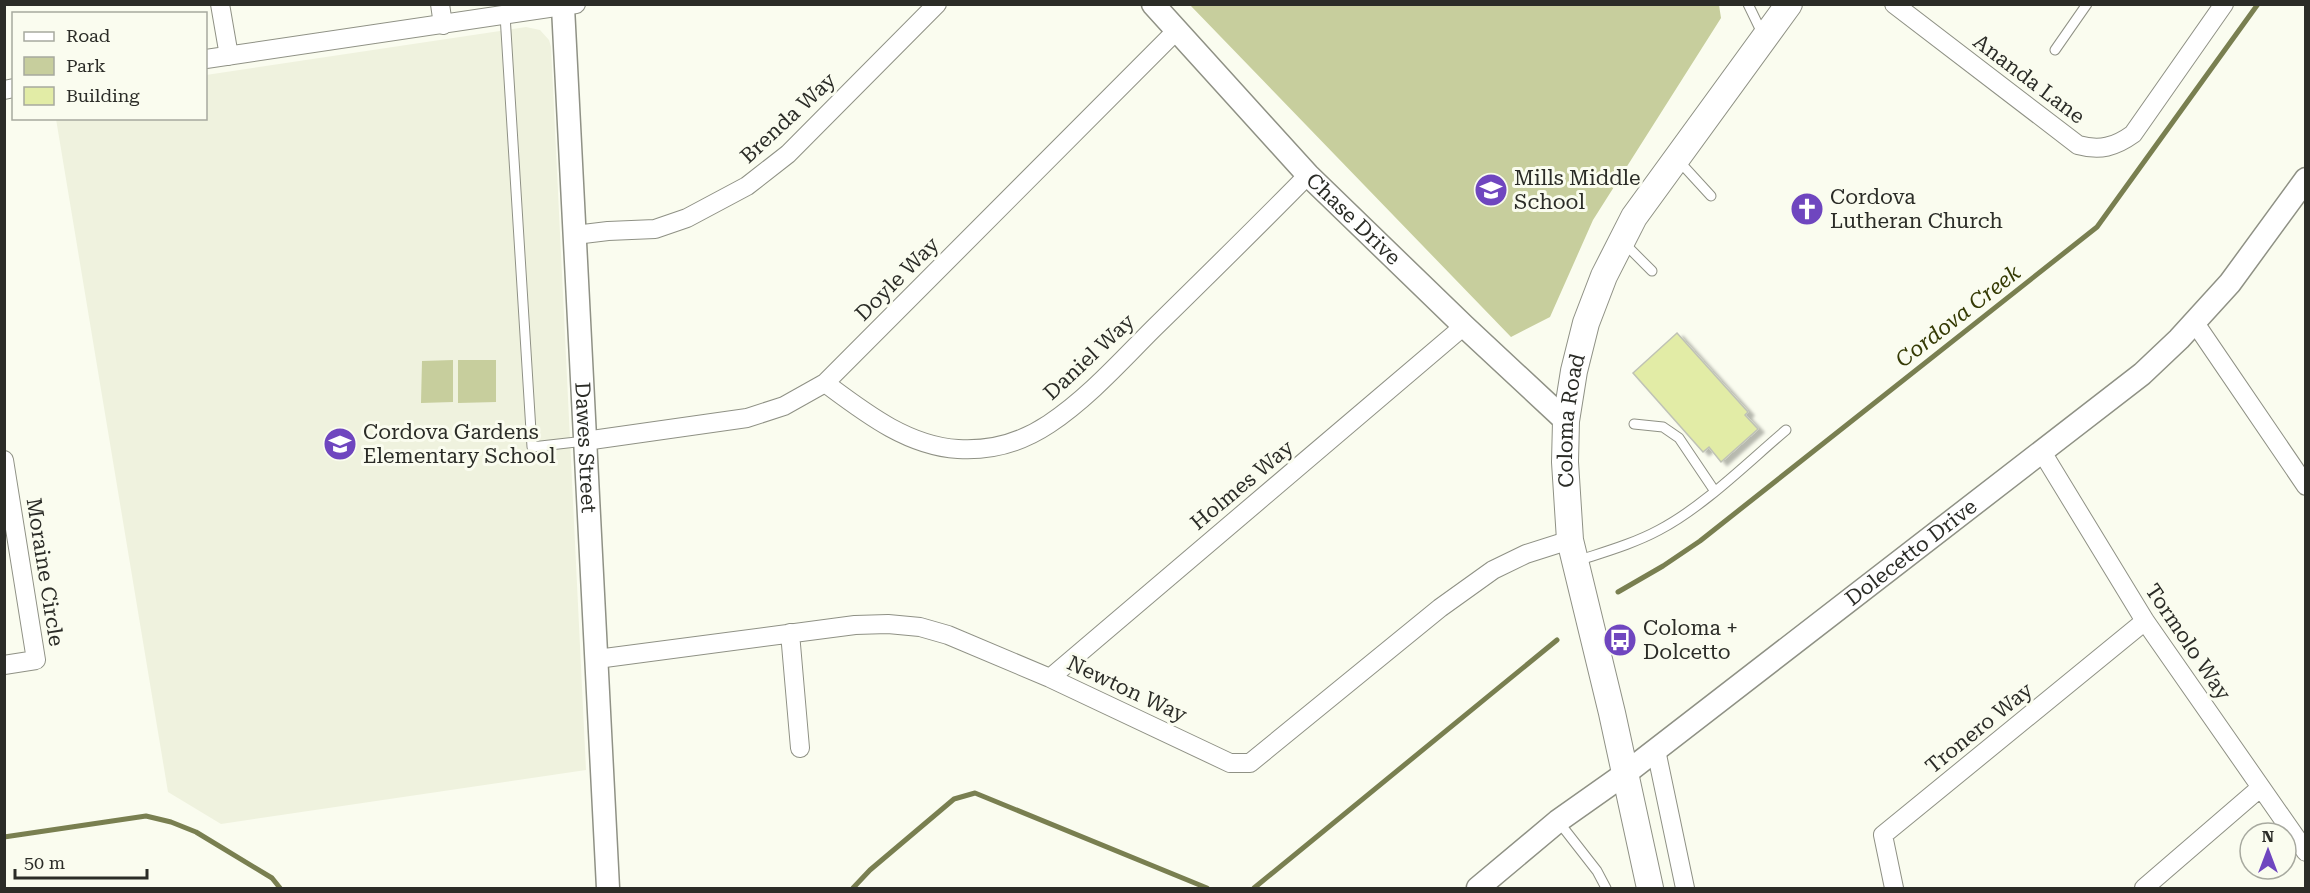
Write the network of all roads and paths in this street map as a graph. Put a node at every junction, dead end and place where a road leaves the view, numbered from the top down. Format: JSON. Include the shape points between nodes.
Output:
{"nodes":[{"id":1,"x":220,"y":4,"type":"edge"},
{"id":2,"x":440,"y":4,"type":"edge"},
{"id":3,"x":937,"y":4,"type":"edge"},
{"id":4,"x":1153,"y":4,"type":"edge"},
{"id":5,"x":1748,"y":4,"type":"edge"},
{"id":6,"x":1789,"y":4,"type":"edge"},
{"id":7,"x":1894,"y":4,"type":"edge"},
{"id":8,"x":2087,"y":4,"type":"edge"},
{"id":9,"x":2224,"y":4,"type":"edge"},
{"id":10,"x":569,"y":6,"type":"edge"},
{"id":11,"x":506,"y":15,"type":"junction"},
{"id":12,"x":442,"y":25,"type":"junction"},
{"id":13,"x":1177,"y":30,"type":"junction"},
{"id":14,"x":1764,"y":38,"type":"junction"},
{"id":15,"x":2055,"y":50,"type":"dead end"},
{"id":16,"x":229,"y":56,"type":"junction"},
{"id":17,"x":207,"y":59,"type":"edge"},
{"id":18,"x":1676,"y":158,"type":"junction"},
{"id":19,"x":1308,"y":176,"type":"junction"},
{"id":20,"x":2305,"y":182,"type":"edge"},
{"id":21,"x":1711,"y":196,"type":"dead end"},
{"id":22,"x":575,"y":235,"type":"junction"},
{"id":23,"x":1621,"y":240,"type":"junction"},
{"id":24,"x":1652,"y":271,"type":"dead end"},
{"id":25,"x":2195,"y":323,"type":"junction"},
{"id":26,"x":1464,"y":326,"type":"junction"},
{"id":27,"x":825,"y":383,"type":"junction"},
{"id":28,"x":1566,"y":422,"type":"junction"},
{"id":29,"x":1634,"y":424,"type":"dead end"},
{"id":30,"x":1786,"y":430,"type":"dead end"},
{"id":31,"x":585,"y":441,"type":"junction"},
{"id":32,"x":2042,"y":452,"type":"junction"},
{"id":33,"x":4,"y":460,"type":"edge"},
{"id":34,"x":2306,"y":486,"type":"edge"},
{"id":35,"x":1714,"y":490,"type":"junction"},
{"id":36,"x":1572,"y":551,"type":"junction"},
{"id":37,"x":2145,"y":621,"type":"junction"},
{"id":38,"x":790,"y":633,"type":"junction"},
{"id":39,"x":597,"y":659,"type":"junction"},
{"id":40,"x":4,"y":664,"type":"edge"},
{"id":41,"x":1050,"y":678,"type":"junction"},
{"id":42,"x":800,"y":748,"type":"dead end"},
{"id":43,"x":1656,"y":750,"type":"junction"},
{"id":44,"x":1626,"y":773,"type":"junction"},
{"id":45,"x":2260,"y":788,"type":"junction"},
{"id":46,"x":1558,"y":821,"type":"junction"},
{"id":47,"x":2306,"y":852,"type":"edge"},
{"id":48,"x":608,"y":888,"type":"edge"},
{"id":49,"x":1478,"y":888,"type":"edge"},
{"id":50,"x":1606,"y":888,"type":"edge"},
{"id":51,"x":1650,"y":888,"type":"edge"},
{"id":52,"x":1685,"y":888,"type":"edge"},
{"id":53,"x":1894,"y":888,"type":"edge"},
{"id":54,"x":2144,"y":888,"type":"edge"}],
"edges":[{"from":1,"to":16,"type":"street"},
{"from":2,"to":12,"type":"street"},
{"from":3,"to":22,"type":"street","name":"Brenda Way","via":[[788,154],[747,186],[687,218],[655,229]]},
{"from":4,"to":13,"type":"street","name":"Chase Drive"},
{"from":5,"to":14,"type":"lane"},
{"from":6,"to":14,"type":"main road","name":"Coloma Road"},
{"from":7,"to":9,"type":"street","name":"Ananda Lane","via":[[2078,145],[2091,148],[2105,148],[2133,134]]},
{"from":8,"to":15,"type":"lane"},
{"from":10,"to":11,"type":"street"},
{"from":10,"to":22,"type":"street","name":"Dawes Street"},
{"from":11,"to":12,"type":"street"},
{"from":11,"to":31,"type":"lane","via":[[532,447]]},
{"from":12,"to":16,"type":"street"},
{"from":13,"to":19,"type":"street","name":"Chase Drive"},
{"from":13,"to":27,"type":"street","name":"Doyle Way"},
{"from":14,"to":18,"type":"main road","name":"Coloma Road"},
{"from":16,"to":17,"type":"street"},
{"from":18,"to":21,"type":"lane"},
{"from":18,"to":23,"type":"main road","name":"Coloma Road"},
{"from":19,"to":26,"type":"street","name":"Chase Drive"},
{"from":19,"to":27,"type":"street","name":"Daniel Way","via":[[1079,403],[1007,444],[957,449],[900,434]]},
{"from":20,"to":25,"type":"street","name":"Dolecetto Drive"},
{"from":22,"to":31,"type":"street","name":"Dawes Street"},
{"from":23,"to":24,"type":"lane"},
{"from":23,"to":28,"type":"main road","name":"Coloma Road","via":[[1586,323]]},
{"from":25,"to":32,"type":"street","name":"Dolecetto Drive","via":[[2142,374]]},
{"from":25,"to":34,"type":"street"},
{"from":26,"to":28,"type":"street","name":"Chase Drive"},
{"from":26,"to":41,"type":"street","name":"Holmes Way"},
{"from":27,"to":31,"type":"street","name":"Doyle Way","via":[[784,406],[755,416]]},
{"from":28,"to":36,"type":"main road","name":"Coloma Road","via":[[1566,496]]},
{"from":29,"to":35,"type":"lane","via":[[1663,427],[1679,438]]},
{"from":30,"to":35,"type":"lane"},
{"from":31,"to":39,"type":"street","name":"Dawes Street"},
{"from":32,"to":37,"type":"street","name":"Tormolo Way"},
{"from":32,"to":43,"type":"street","name":"Dolecetto Drive"},
{"from":33,"to":40,"type":"street","name":"Moraine Circle","via":[[36,660]]},
{"from":35,"to":36,"type":"lane","via":[[1660,529],[1629,544]]},
{"from":36,"to":41,"type":"street","name":"Newton Way","via":[[1526,554],[1494,570],[1440,608],[1250,763],[1230,764]]},
{"from":36,"to":44,"type":"main road","name":"Coloma Road"},
{"from":37,"to":45,"type":"street","name":"Tormolo Way"},
{"from":37,"to":53,"type":"street","name":"Tronero Way","via":[[1883,835]]},
{"from":38,"to":39,"type":"street","name":"Newton Way"},
{"from":38,"to":41,"type":"street","name":"Newton Way","via":[[855,625],[920,627]]},
{"from":38,"to":42,"type":"street"},
{"from":39,"to":48,"type":"street","name":"Dawes Street"},
{"from":43,"to":44,"type":"street","name":"Dolecetto Drive"},
{"from":43,"to":52,"type":"street"},
{"from":44,"to":46,"type":"street","name":"Dolecetto Drive"},
{"from":44,"to":51,"type":"main road","name":"Coloma Road"},
{"from":45,"to":47,"type":"street","name":"Tormolo Way"},
{"from":45,"to":54,"type":"street"},
{"from":46,"to":49,"type":"street","name":"Dolecetto Drive"},
{"from":46,"to":50,"type":"lane","via":[[1598,871]]}]}
